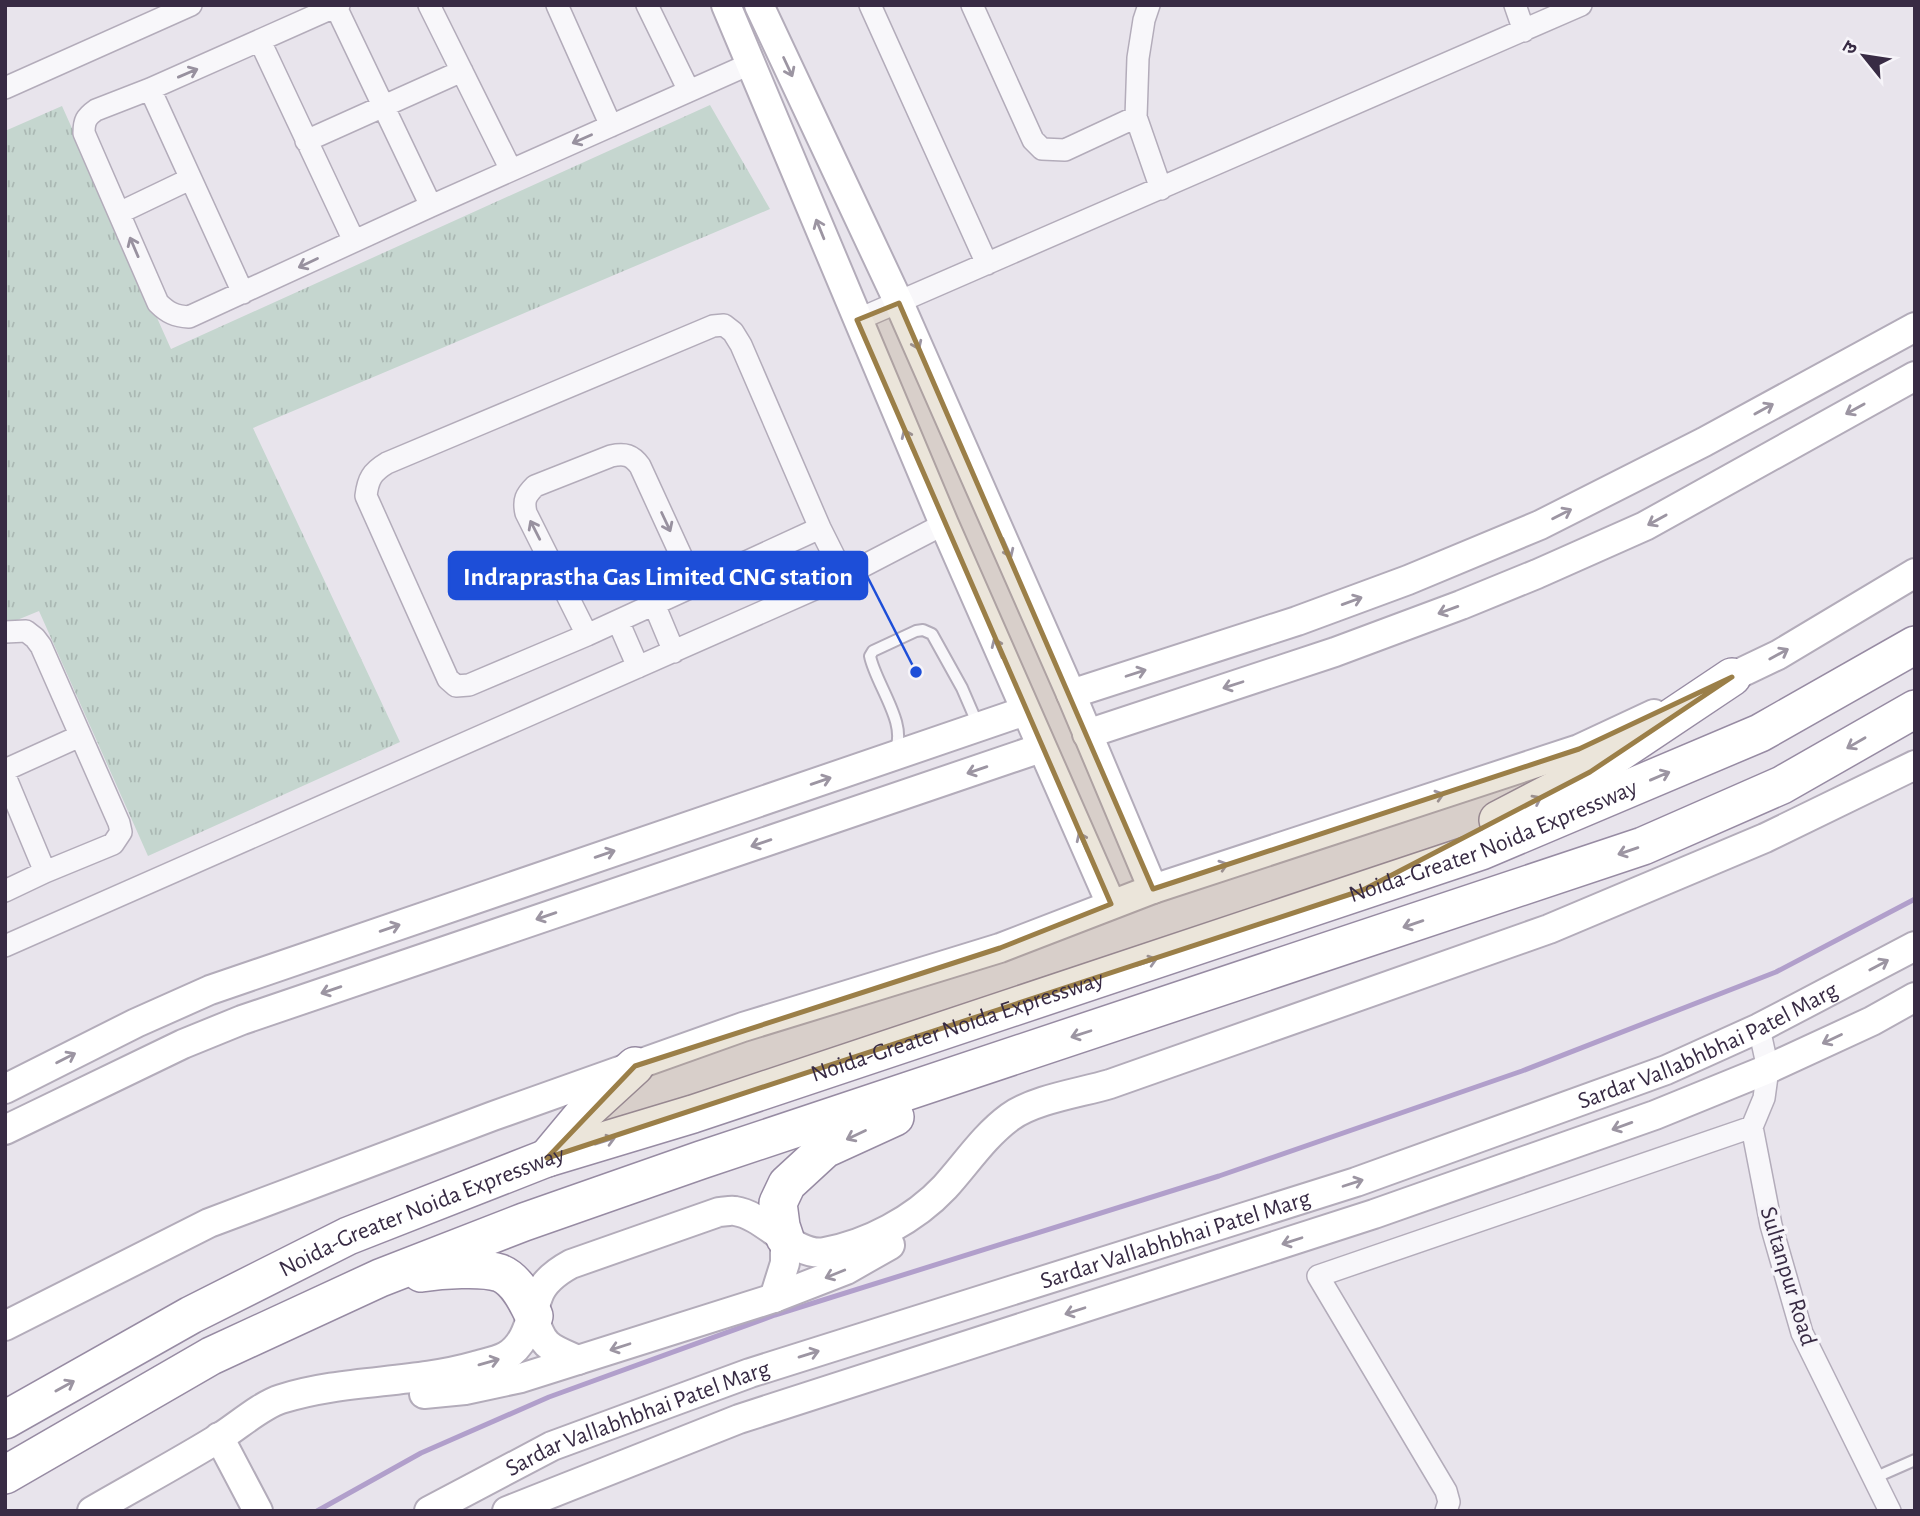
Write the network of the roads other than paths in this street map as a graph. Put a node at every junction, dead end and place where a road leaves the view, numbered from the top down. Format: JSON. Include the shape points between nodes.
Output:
{"nodes":[{"id":1,"x":191,"y":5,"type":"edge"},
{"id":2,"x":429,"y":5,"type":"edge"},
{"id":3,"x":648,"y":5,"type":"edge"},
{"id":4,"x":726,"y":5,"type":"edge"},
{"id":5,"x":759,"y":5,"type":"edge"},
{"id":6,"x":870,"y":5,"type":"edge"},
{"id":7,"x":972,"y":5,"type":"edge"},
{"id":8,"x":1149,"y":5,"type":"edge"},
{"id":9,"x":1515,"y":5,"type":"edge"},
{"id":10,"x":1581,"y":5,"type":"edge"},
{"id":11,"x":338,"y":6,"type":"edge"},
{"id":12,"x":563,"y":7,"type":"edge"},
{"id":13,"x":1524,"y":31,"type":"junction"},
{"id":14,"x":260,"y":41,"type":"junction"},
{"id":15,"x":752,"y":64,"type":"junction"},
{"id":16,"x":462,"y":71,"type":"junction"},
{"id":17,"x":5,"y":88,"type":"edge"},
{"id":18,"x":149,"y":89,"type":"junction"},
{"id":19,"x":689,"y":91,"type":"junction"},
{"id":20,"x":384,"y":107,"type":"junction"},
{"id":21,"x":1136,"y":117,"type":"junction"},
{"id":22,"x":611,"y":126,"type":"junction"},
{"id":23,"x":306,"y":141,"type":"junction"},
{"id":24,"x":511,"y":170,"type":"junction"},
{"id":25,"x":190,"y":178,"type":"junction"},
{"id":26,"x":1161,"y":189,"type":"junction"},
{"id":27,"x":431,"y":205,"type":"junction"},
{"id":28,"x":119,"y":213,"type":"junction"},
{"id":29,"x":354,"y":242,"type":"junction"},
{"id":30,"x":988,"y":264,"type":"junction"},
{"id":31,"x":243,"y":293,"type":"junction"},
{"id":32,"x":899,"y":303,"type":"junction"},
{"id":33,"x":857,"y":320,"type":"junction"},
{"id":34,"x":1915,"y":327,"type":"edge"},
{"id":35,"x":1915,"y":376,"type":"edge"},
{"id":36,"x":944,"y":524,"type":"junction"},
{"id":37,"x":821,"y":528,"type":"junction"},
{"id":38,"x":1915,"y":573,"type":"edge"},
{"id":39,"x":844,"y":576,"type":"junction"},
{"id":40,"x":695,"y":586,"type":"junction"},
{"id":41,"x":654,"y":604,"type":"junction"},
{"id":42,"x":618,"y":621,"type":"junction"},
{"id":43,"x":5,"y":632,"type":"edge"},
{"id":44,"x":587,"y":635,"type":"junction"},
{"id":45,"x":1915,"y":645,"type":"edge"},
{"id":46,"x":674,"y":652,"type":"junction"},
{"id":47,"x":638,"y":667,"type":"junction"},
{"id":48,"x":1732,"y":677,"type":"junction"},
{"id":49,"x":1071,"y":694,"type":"junction"},
{"id":50,"x":1915,"y":709,"type":"edge"},
{"id":51,"x":1024,"y":711,"type":"junction"},
{"id":52,"x":979,"y":726,"type":"junction"},
{"id":53,"x":1087,"y":734,"type":"junction"},
{"id":54,"x":80,"y":736,"type":"junction"},
{"id":55,"x":1041,"y":748,"type":"junction"},
{"id":56,"x":890,"y":757,"type":"junction"},
{"id":57,"x":1915,"y":765,"type":"edge"},
{"id":58,"x":5,"y":770,"type":"edge"},
{"id":59,"x":5,"y":776,"type":"edge"},
{"id":60,"x":45,"y":872,"type":"junction"},
{"id":61,"x":1153,"y":889,"type":"junction"},
{"id":62,"x":1363,"y":890,"type":"junction"},
{"id":63,"x":5,"y":891,"type":"edge"},
{"id":64,"x":1111,"y":904,"type":"junction"},
{"id":65,"x":5,"y":946,"type":"edge"},
{"id":66,"x":1915,"y":946,"type":"edge"},
{"id":67,"x":1915,"y":997,"type":"edge"},
{"id":68,"x":1759,"y":1028,"type":"junction"},
{"id":69,"x":1004,"y":1059,"type":"junction"},
{"id":70,"x":635,"y":1066,"type":"junction"},
{"id":71,"x":1768,"y":1069,"type":"junction"},
{"id":72,"x":1110,"y":1084,"type":"junction"},
{"id":73,"x":5,"y":1089,"type":"edge"},
{"id":74,"x":1752,"y":1127,"type":"junction"},
{"id":75,"x":5,"y":1130,"type":"edge"},
{"id":76,"x":547,"y":1158,"type":"junction"},
{"id":77,"x":785,"y":1238,"type":"junction"},
{"id":78,"x":380,"y":1278,"type":"junction"},
{"id":79,"x":774,"y":1298,"type":"junction"},
{"id":80,"x":534,"y":1316,"type":"junction"},
{"id":81,"x":5,"y":1326,"type":"edge"},
{"id":82,"x":578,"y":1360,"type":"junction"},
{"id":83,"x":278,"y":1400,"type":"junction"},
{"id":84,"x":5,"y":1420,"type":"edge"},
{"id":85,"x":219,"y":1437,"type":"junction"},
{"id":86,"x":1915,"y":1460,"type":"edge"},
{"id":87,"x":5,"y":1475,"type":"edge"},
{"id":88,"x":1874,"y":1478,"type":"junction"},
{"id":89,"x":92,"y":1511,"type":"edge"},
{"id":90,"x":258,"y":1511,"type":"edge"},
{"id":91,"x":429,"y":1511,"type":"edge"},
{"id":92,"x":507,"y":1511,"type":"edge"},
{"id":93,"x":1446,"y":1511,"type":"edge"},
{"id":94,"x":1890,"y":1511,"type":"edge"}],
"edges":[{"from":1,"to":17,"type":"street"},
{"from":2,"to":16,"type":"street"},
{"from":3,"to":19,"type":"street"},
{"from":4,"to":15,"type":"street"},
{"from":5,"to":32,"type":"street","one_way":true},
{"from":6,"to":30,"type":"street"},
{"from":7,"to":21,"type":"street","via":[[1033,140],[1042,149],[1065,150]]},
{"from":8,"to":21,"type":"street","via":[[1138,58]]},
{"from":9,"to":13,"type":"street"},
{"from":10,"to":13,"type":"street"},
{"from":11,"to":14,"type":"street"},
{"from":11,"to":20,"type":"street"},
{"from":12,"to":22,"type":"street"},
{"from":13,"to":26,"type":"street"},
{"from":18,"to":14,"type":"street","one_way":true},
{"from":14,"to":23,"type":"street"},
{"from":15,"to":19,"type":"street"},
{"from":33,"to":15,"type":"street","one_way":true},
{"from":16,"to":20,"type":"street"},
{"from":16,"to":24,"type":"street"},
{"from":18,"to":25,"type":"street"},
{"from":18,"to":28,"type":"street","via":[[96,110],[84,122],[84,133]]},
{"from":19,"to":22,"type":"street"},
{"from":20,"to":23,"type":"street"},
{"from":20,"to":27,"type":"street"},
{"from":21,"to":26,"type":"street"},
{"from":22,"to":24,"type":"street","one_way":true},
{"from":23,"to":29,"type":"street"},
{"from":24,"to":27,"type":"street"},
{"from":25,"to":28,"type":"street"},
{"from":25,"to":31,"type":"street"},
{"from":26,"to":30,"type":"street"},
{"from":27,"to":29,"type":"street"},
{"from":31,"to":28,"type":"street","one_way":true,"via":[[189,317],[166,312]]},
{"from":29,"to":31,"type":"street","one_way":true},
{"from":30,"to":32,"type":"street"},
{"from":32,"to":33,"type":"street"},
{"from":32,"to":49,"type":"street","one_way":true},
{"from":36,"to":33,"type":"street","one_way":true},
{"from":49,"to":34,"type":"street","one_way":true,"via":[[1297,621],[1540,525]]},
{"from":35,"to":53,"type":"street","one_way":true,"via":[[1645,526],[1537,574],[1335,652]]},
{"from":36,"to":39,"type":"street"},
{"from":51,"to":36,"type":"street","one_way":true},
{"from":37,"to":39,"type":"street"},
{"from":37,"to":40,"type":"street"},
{"from":37,"to":44,"type":"street","via":[[741,345],[724,325],[387,463],[368,480],[366,496],[448,679],[457,686]]},
{"from":48,"to":38,"type":"street","one_way":true,"via":[[1778,655]]},
{"from":39,"to":46,"type":"street"},
{"from":40,"to":41,"type":"street"},
{"from":44,"to":40,"type":"street","one_way":true,"via":[[526,513],[526,495],[536,486],[611,456],[633,457]]},
{"from":41,"to":42,"type":"street"},
{"from":41,"to":46,"type":"street"},
{"from":42,"to":44,"type":"street"},
{"from":42,"to":47,"type":"street"},
{"from":43,"to":54,"type":"street","via":[[26,631],[35,638]]},
{"from":62,"to":45,"type":"highway","name":"Noida-Greater Noida Expressway","one_way":true,"via":[[1481,851],[1760,733]]},
{"from":46,"to":47,"type":"street"},
{"from":47,"to":65,"type":"street"},
{"from":61,"to":48,"type":"street","one_way":true,"via":[[1579,749]]},
{"from":62,"to":48,"type":"highway","one_way":true,"via":[[1590,772]]},
{"from":49,"to":53,"type":"street"},
{"from":50,"to":69,"type":"highway","name":"Noida-Greater Noida Expressway","one_way":true,"via":[[1782,785],[1643,846]]},
{"from":51,"to":52,"type":"street"},
{"from":51,"to":55,"type":"street"},
{"from":52,"to":56,"type":"street"},
{"from":52,"to":56,"type":"lane","via":[[932,634],[916,631],[870,656],[898,727],[899,743]]},
{"from":53,"to":61,"type":"street"},
{"from":54,"to":58,"type":"street"},
{"from":54,"to":60,"type":"street","via":[[121,832],[113,844]]},
{"from":64,"to":55,"type":"street","one_way":true},
{"from":55,"to":75,"type":"street","one_way":true,"via":[[243,1020]]},
{"from":73,"to":56,"type":"street","one_way":true,"via":[[210,990]]},
{"from":57,"to":72,"type":"street","via":[[1765,838],[1549,929]]},
{"from":59,"to":60,"type":"street"},
{"from":60,"to":63,"type":"street"},
{"from":61,"to":64,"type":"street"},
{"from":76,"to":62,"type":"highway","name":"Noida-Greater Noida Expressway","one_way":true,"via":[[693,1114]]},
{"from":64,"to":70,"type":"street","via":[[1000,948],[743,1027]]},
{"from":68,"to":66,"type":"street","name":"Sardar Vallabhbhai Patel Marg","one_way":true},
{"from":67,"to":71,"type":"street","name":"Sardar Vallabhbhai Patel Marg","one_way":true},
{"from":68,"to":71,"type":"street"},
{"from":91,"to":68,"type":"street","name":"Sardar Vallabhbhai Patel Marg","one_way":true,"via":[[552,1446],[750,1373],[1356,1182],[1666,1070]]},
{"from":69,"to":77,"type":"highway","one_way":true,"via":[[825,1149],[787,1184],[778,1203]]},
{"from":69,"to":78,"type":"highway","name":"Noida-Greater Noida Expressway","via":[[537,1217]]},
{"from":70,"to":76,"type":"highway","via":[[587,1111]]},
{"from":70,"to":81,"type":"street","via":[[209,1223]]},
{"from":71,"to":74,"type":"street","via":[[1764,1098]]},
{"from":71,"to":92,"type":"street","name":"Sardar Vallabhbhai Patel Marg","one_way":true,"via":[[1655,1115],[1374,1214],[739,1419]]},
{"from":72,"to":77,"type":"street","via":[[1013,1115],[943,1189],[882,1233],[821,1254]]},
{"from":72,"to":79,"type":"street","one_way":true,"via":[[1018,1132],[912,1232],[846,1270]]},
{"from":74,"to":88,"type":"street","name":"Sultanpur Road","via":[[1771,1226],[1802,1333]]},
{"from":74,"to":93,"type":"street","via":[[1318,1276],[1446,1491]]},
{"from":84,"to":76,"type":"highway","name":"Noida-Greater Noida Expressway","one_way":true,"via":[[191,1315],[348,1236]]},
{"from":77,"to":79,"type":"street","via":[[785,1263]]},
{"from":77,"to":80,"type":"street","via":[[749,1216],[719,1212],[559,1270],[538,1295]]},
{"from":78,"to":80,"type":"highway","via":[[451,1269],[501,1273],[523,1293]]},
{"from":78,"to":87,"type":"highway","name":"Noida-Greater Noida Expressway","via":[[211,1356]]},
{"from":79,"to":82,"type":"street","one_way":true},
{"from":80,"to":82,"type":"street","via":[[540,1337],[550,1348]]},
{"from":83,"to":80,"type":"street","one_way":true,"via":[[444,1375],[505,1357],[516,1348]]},
{"from":82,"to":83,"type":"street","via":[[465,1390],[326,1405]]},
{"from":83,"to":85,"type":"street"},
{"from":85,"to":89,"type":"street"},
{"from":85,"to":90,"type":"street"},
{"from":86,"to":88,"type":"lane"},
{"from":88,"to":94,"type":"street","name":"Sultanpur Road"}]}
